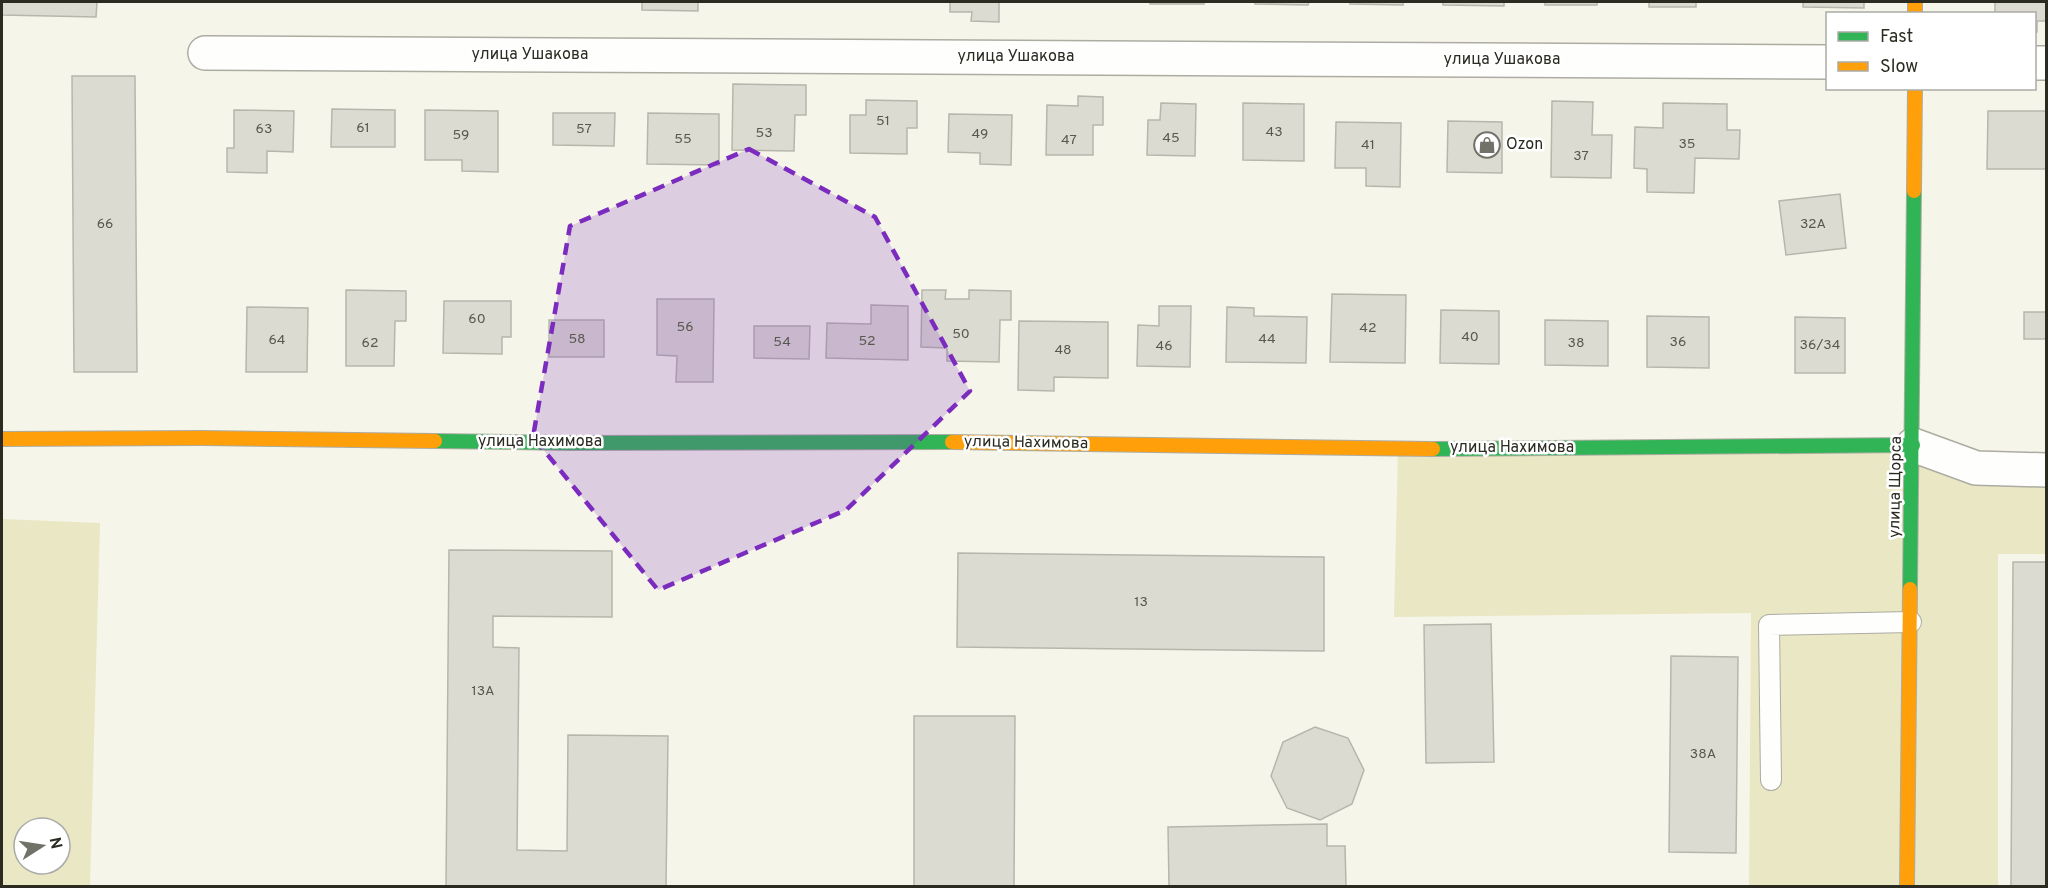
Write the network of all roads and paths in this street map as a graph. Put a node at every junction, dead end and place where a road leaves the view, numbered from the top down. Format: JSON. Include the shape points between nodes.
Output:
{"nodes":[{"id":1,"x":205,"y":53,"type":"dead end"},
{"id":2,"x":1826,"y":62,"type":"edge"},
{"id":3,"x":1915,"y":90,"type":"edge"},
{"id":4,"x":2,"y":439,"type":"edge"},
{"id":5,"x":1913,"y":445,"type":"junction"},
{"id":6,"x":2046,"y":470,"type":"edge"},
{"id":7,"x":1911,"y":622,"type":"junction"},
{"id":8,"x":1771,"y":780,"type":"dead end"},
{"id":9,"x":1907,"y":886,"type":"edge"}],
"edges":[{"from":1,"to":2,"type":"street","name":"улица Ушакова"},
{"from":3,"to":5,"type":"street","name":"улица Щорса"},
{"from":4,"to":5,"type":"street","name":"улица Нахимова","via":[[881,441],[1398,449]]},
{"from":5,"to":6,"type":"street","name":"улица Нахимова","via":[[1976,468]]},
{"from":5,"to":7,"type":"street","name":"улица Щорса"},
{"from":7,"to":8,"type":"lane","via":[[1769,625]]},
{"from":7,"to":9,"type":"street","name":"улица Щорса"}]}
